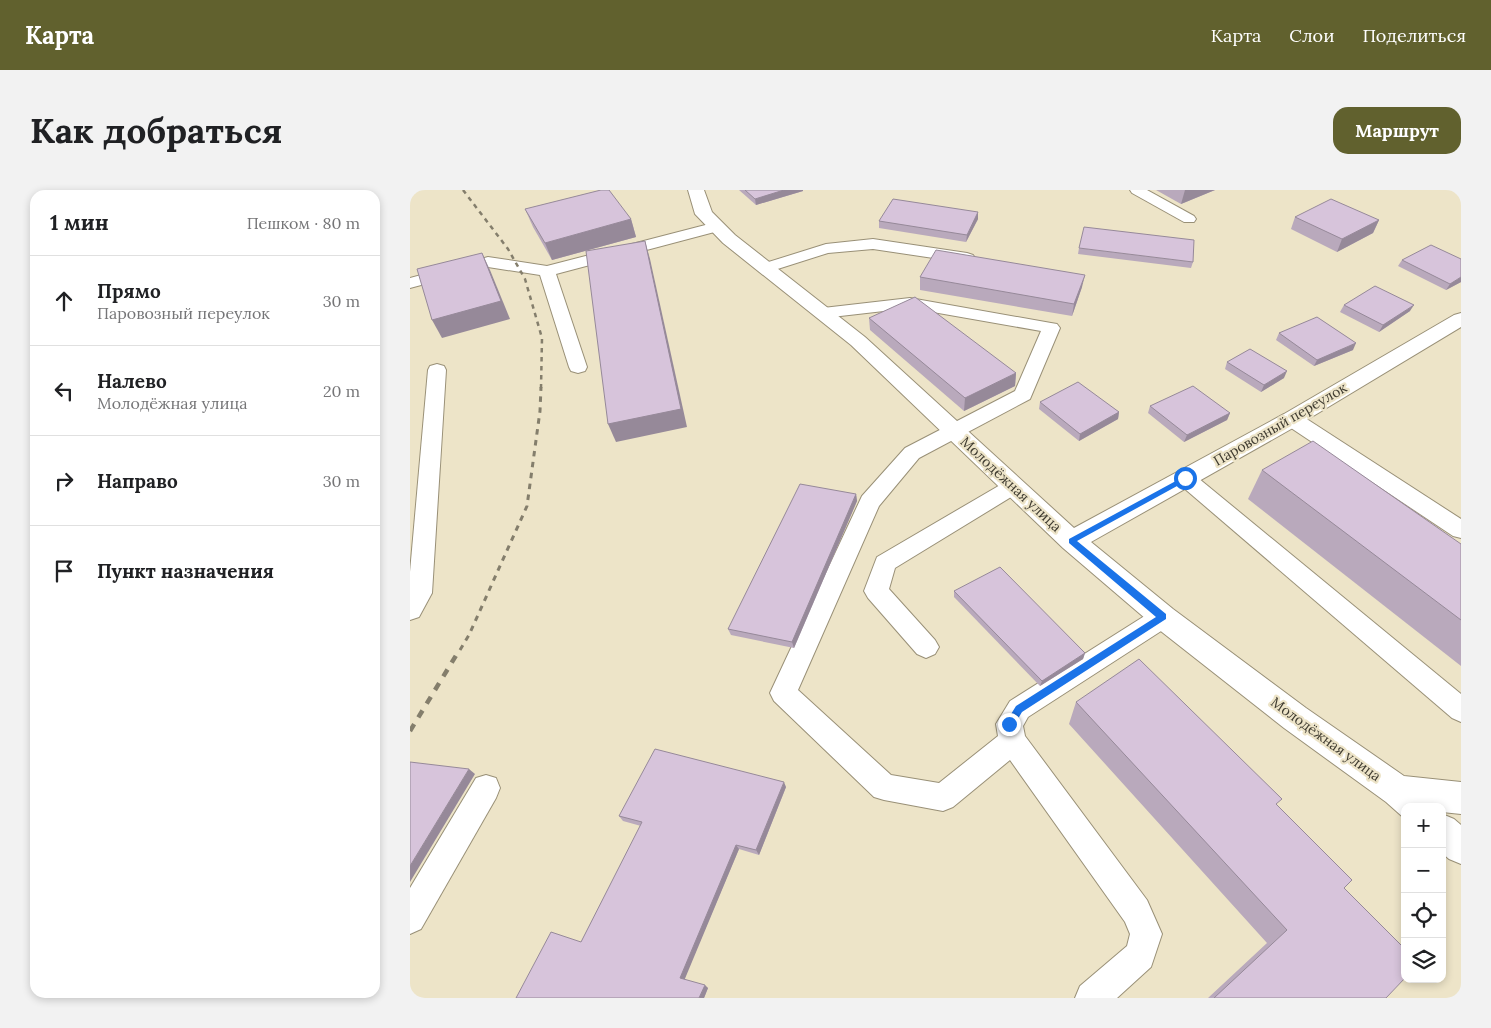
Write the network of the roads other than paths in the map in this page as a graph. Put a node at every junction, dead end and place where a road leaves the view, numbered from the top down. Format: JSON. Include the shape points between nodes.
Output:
{"nodes":[{"id":1,"x":696,"y":190,"type":"edge"},
{"id":2,"x":1137,"y":190,"type":"edge"},
{"id":3,"x":1189,"y":219,"type":"dead end"},
{"id":4,"x":717,"y":227,"type":"junction"},
{"id":5,"x":986,"y":260,"type":"edge"},
{"id":6,"x":765,"y":268,"type":"junction"},
{"id":7,"x":548,"y":271,"type":"junction"},
{"id":8,"x":410,"y":283,"type":"edge"},
{"id":9,"x":822,"y":313,"type":"junction"},
{"id":10,"x":1461,"y":320,"type":"edge"},
{"id":11,"x":578,"y":367,"type":"dead end"},
{"id":12,"x":437,"y":370,"type":"dead end"},
{"id":13,"x":1292,"y":419,"type":"junction"},
{"id":14,"x":955,"y":432,"type":"junction"},
{"id":15,"x":1185,"y":478,"type":"junction"},
{"id":16,"x":1014,"y":486,"type":"junction"},
{"id":17,"x":1461,"y":530,"type":"edge"},
{"id":18,"x":1072,"y":541,"type":"junction"},
{"id":19,"x":410,"y":610,"type":"edge"},
{"id":20,"x":1163,"y":617,"type":"junction"},
{"id":21,"x":926,"y":647,"type":"dead end"},
{"id":22,"x":1461,"y":710,"type":"edge"},
{"id":23,"x":1013,"y":742,"type":"junction"},
{"id":24,"x":486,"y":788,"type":"dead end"},
{"id":25,"x":1461,"y":798,"type":"edge"},
{"id":26,"x":1407,"y":799,"type":"edge"},
{"id":27,"x":1446,"y":834,"type":"edge"},
{"id":28,"x":1461,"y":847,"type":"edge"},
{"id":29,"x":410,"y":918,"type":"edge"},
{"id":30,"x":1092,"y":998,"type":"edge"}],
"edges":[{"from":1,"to":4,"type":"street","name":"Молодёжная улица","via":[[704,214]]},
{"from":2,"to":3,"type":"lane"},
{"from":4,"to":6,"type":"street","name":"Молодёжная улица"},
{"from":4,"to":7,"type":"lane"},
{"from":5,"to":6,"type":"lane","via":[[873,244],[826,249]]},
{"from":6,"to":9,"type":"street","name":"Молодёжная улица"},
{"from":7,"to":8,"type":"lane","via":[[488,262]]},
{"from":7,"to":11,"type":"lane"},
{"from":9,"to":14,"type":"street","name":"Молодёжная улица","via":[[858,341]]},
{"from":9,"to":14,"type":"lane","via":[[910,303],[1051,328],[1023,395]]},
{"from":10,"to":13,"type":"street","name":"Паровозный переулок"},
{"from":12,"to":19,"type":"lane","via":[[420,593]]},
{"from":13,"to":15,"type":"street","name":"Паровозный переулок"},
{"from":13,"to":17,"type":"lane"},
{"from":14,"to":16,"type":"street","name":"Молодёжная улица"},
{"from":14,"to":23,"type":"lane","via":[[912,454],[870,502],[783,694],[884,787],[943,797]]},
{"from":15,"to":18,"type":"street","name":"Паровозный переулок"},
{"from":15,"to":22,"type":"lane"},
{"from":16,"to":18,"type":"street","name":"Молодёжная улица"},
{"from":16,"to":21,"type":"lane","via":[[886,563],[876,591]]},
{"from":18,"to":20,"type":"street","name":"Молодёжная улица"},
{"from":20,"to":23,"type":"lane","via":[[1019,709],[1009,724]]},
{"from":20,"to":26,"type":"street","name":"Молодёжная улица"},
{"from":23,"to":30,"type":"lane","via":[[1136,911],[1146,934],[1140,956]]},
{"from":24,"to":29,"type":"lane"},
{"from":25,"to":26,"type":"street","name":"Молодёжная улица"},
{"from":27,"to":28,"type":"street"}]}
